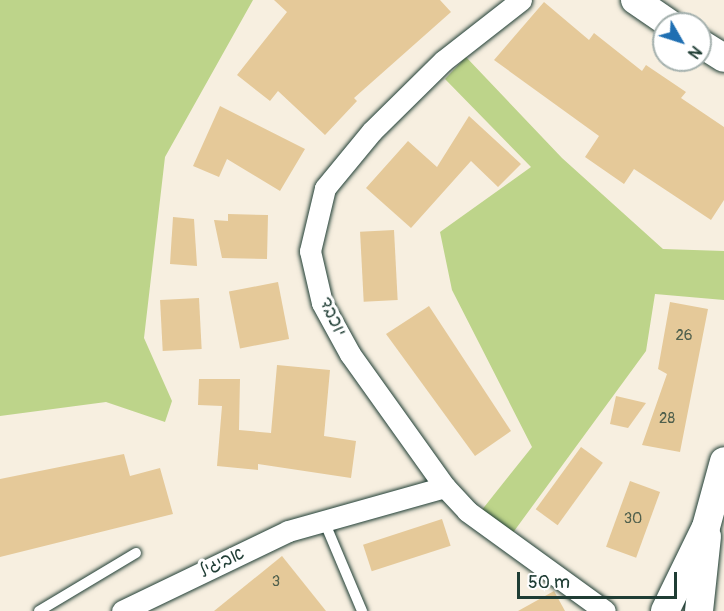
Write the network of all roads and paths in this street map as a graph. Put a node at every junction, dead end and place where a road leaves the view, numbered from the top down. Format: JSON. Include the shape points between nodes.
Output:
{"nodes":[{"id":1,"x":521,"y":0,"type":"edge"},
{"id":2,"x":635,"y":0,"type":"edge"},
{"id":3,"x":652,"y":12,"type":"edge"},
{"id":4,"x":724,"y":461,"type":"edge"},
{"id":5,"x":445,"y":487,"type":"junction"},
{"id":6,"x":324,"y":521,"type":"junction"},
{"id":7,"x":706,"y":526,"type":"junction"},
{"id":8,"x":136,"y":553,"type":"dead end"},
{"id":9,"x":701,"y":608,"type":"edge"},
{"id":10,"x":39,"y":611,"type":"edge"},
{"id":11,"x":122,"y":611,"type":"edge"},
{"id":12,"x":362,"y":611,"type":"edge"},
{"id":13,"x":605,"y":611,"type":"edge"},
{"id":14,"x":664,"y":611,"type":"edge"}],
"edges":[{"from":1,"to":5,"type":"street","name":"יוכבד","via":[[443,62],[372,131],[325,188],[310,250],[322,303],[350,354]]},
{"from":2,"to":3,"type":"street"},
{"from":4,"to":7,"type":"street"},
{"from":5,"to":6,"type":"street","name":"אביגיל"},
{"from":5,"to":13,"type":"street","name":"יוכבד","via":[[467,511]]},
{"from":6,"to":11,"type":"street","name":"אביגיל","via":[[288,531]]},
{"from":6,"to":12,"type":"lane"},
{"from":7,"to":9,"type":"street"},
{"from":7,"to":14,"type":"street"},
{"from":8,"to":10,"type":"lane"}]}
